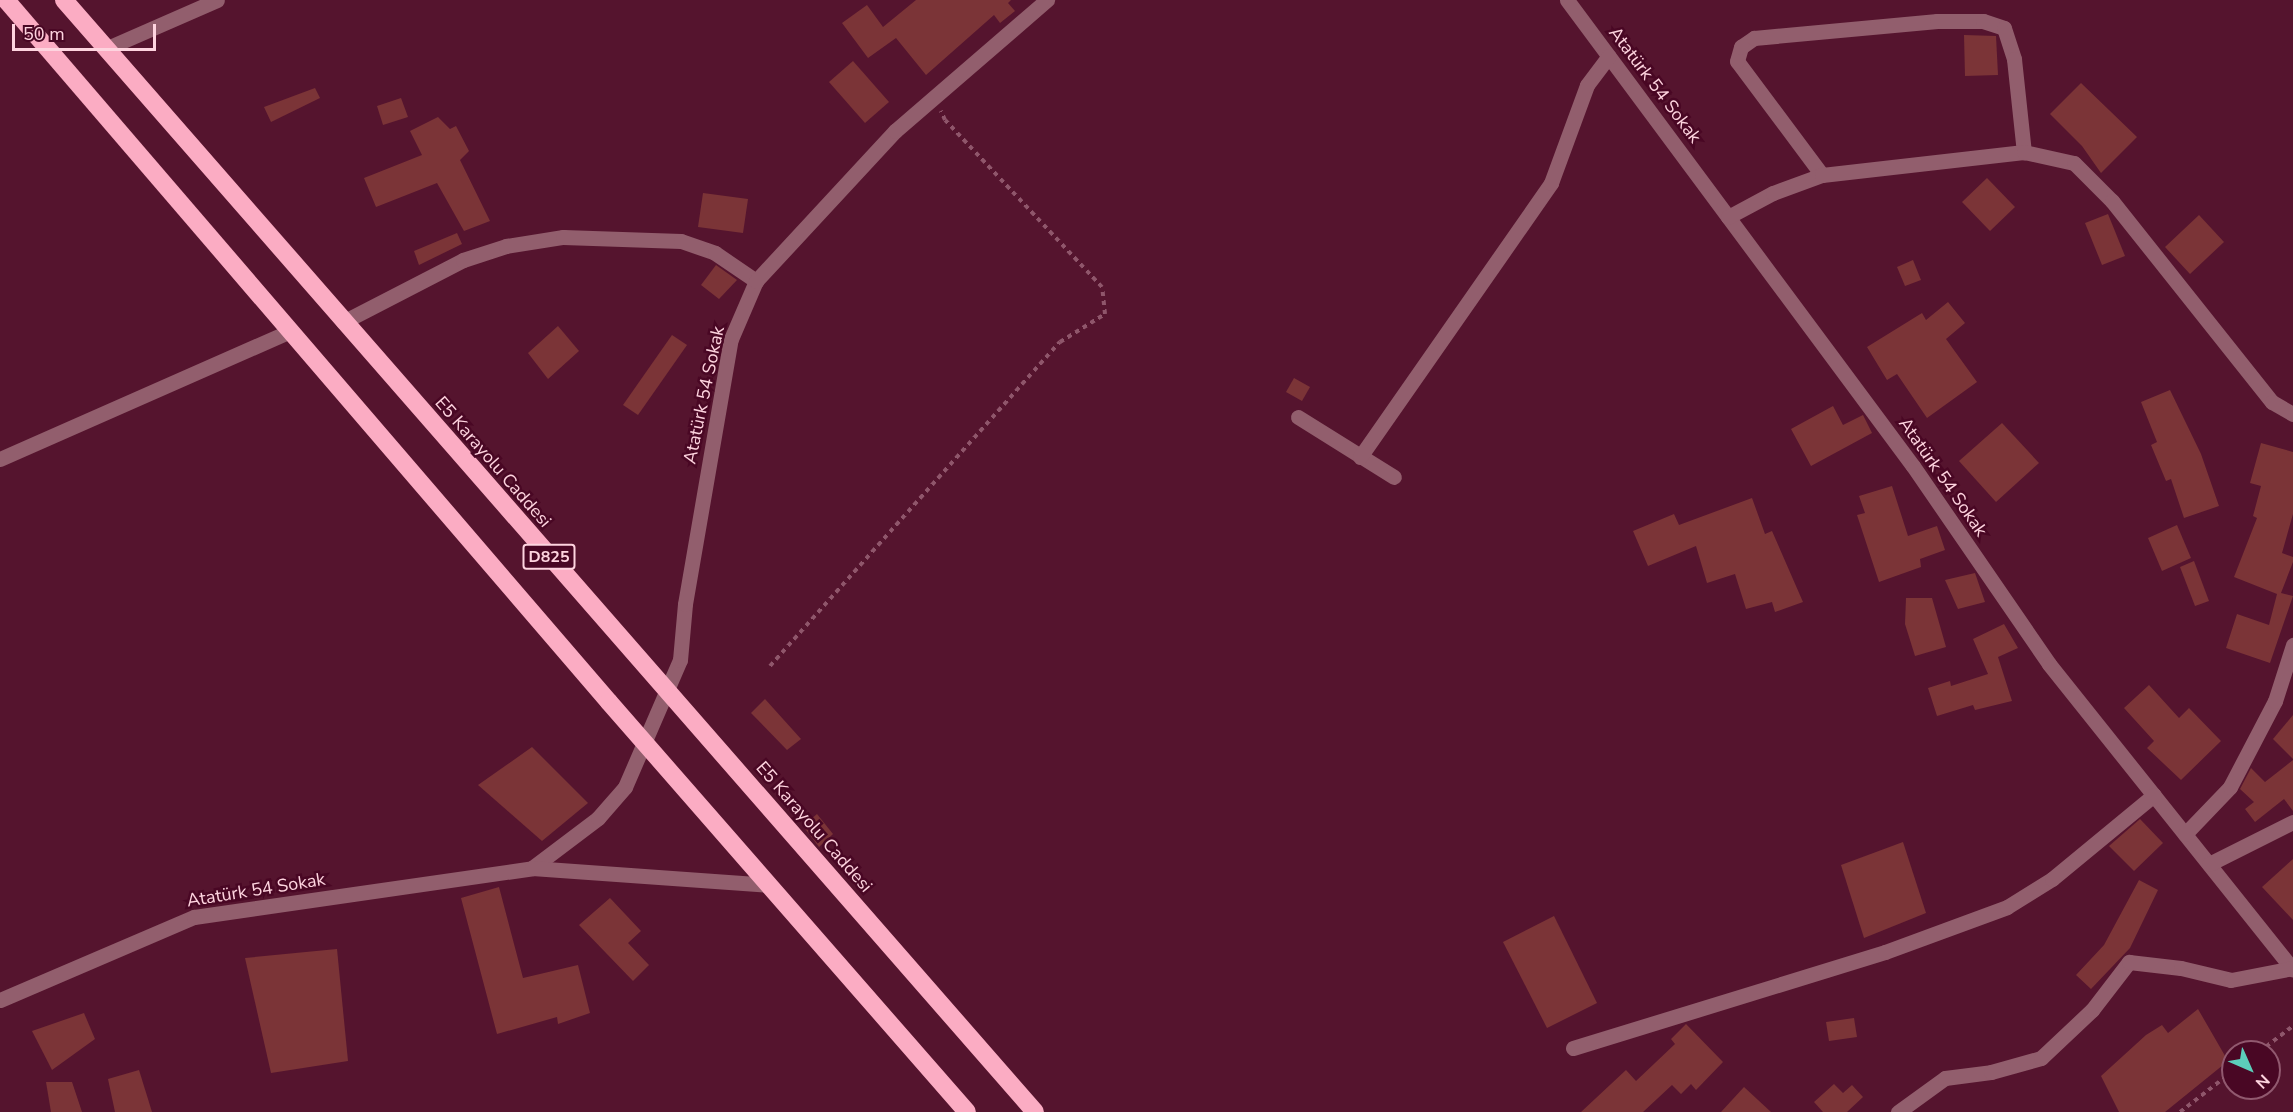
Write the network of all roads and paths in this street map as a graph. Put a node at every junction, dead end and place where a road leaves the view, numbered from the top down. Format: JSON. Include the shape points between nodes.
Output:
{"nodes":[{"id":1,"x":6,"y":0,"type":"edge"},
{"id":2,"x":64,"y":0,"type":"edge"},
{"id":3,"x":217,"y":0,"type":"edge"},
{"id":4,"x":1047,"y":0,"type":"edge"},
{"id":5,"x":1567,"y":0,"type":"edge"},
{"id":6,"x":105,"y":49,"type":"junction"},
{"id":7,"x":1609,"y":56,"type":"junction"},
{"id":8,"x":935,"y":96,"type":"junction"},
{"id":9,"x":2024,"y":152,"type":"junction"},
{"id":10,"x":1822,"y":175,"type":"junction"},
{"id":11,"x":1728,"y":217,"type":"junction"},
{"id":12,"x":756,"y":281,"type":"junction"},
{"id":13,"x":343,"y":322,"type":"junction"},
{"id":14,"x":290,"y":331,"type":"junction"},
{"id":15,"x":2293,"y":414,"type":"edge"},
{"id":16,"x":1298,"y":417,"type":"dead end"},
{"id":17,"x":1360,"y":457,"type":"junction"},
{"id":18,"x":0,"y":459,"type":"edge"},
{"id":19,"x":1394,"y":477,"type":"dead end"},
{"id":20,"x":2293,"y":645,"type":"edge"},
{"id":21,"x":770,"y":666,"type":"dead end"},
{"id":22,"x":667,"y":693,"type":"junction"},
{"id":23,"x":642,"y":741,"type":"junction"},
{"id":24,"x":2154,"y":795,"type":"junction"},
{"id":25,"x":2293,"y":822,"type":"edge"},
{"id":26,"x":2185,"y":834,"type":"junction"},
{"id":27,"x":2209,"y":864,"type":"junction"},
{"id":28,"x":532,"y":868,"type":"junction"},
{"id":29,"x":768,"y":885,"type":"junction"},
{"id":30,"x":2293,"y":969,"type":"edge"},
{"id":31,"x":0,"y":1000,"type":"edge"},
{"id":32,"x":2293,"y":1026,"type":"edge"},
{"id":33,"x":2275,"y":1040,"type":"edge"},
{"id":34,"x":1573,"y":1048,"type":"dead end"},
{"id":35,"x":2221,"y":1080,"type":"edge"},
{"id":36,"x":967,"y":1112,"type":"edge"},
{"id":37,"x":1035,"y":1112,"type":"edge"},
{"id":38,"x":1898,"y":1112,"type":"edge"},
{"id":39,"x":2181,"y":1112,"type":"edge"}],
"edges":[{"from":1,"to":14,"type":"highway","number":"D825"},
{"from":2,"to":6,"type":"highway","name":"E5 Karayolu Caddesi","number":"D825"},
{"from":3,"to":6,"type":"street"},
{"from":4,"to":8,"type":"street","name":"Atatürk 54 Sokak"},
{"from":5,"to":7,"type":"street","name":"Atatürk 54 Sokak"},
{"from":6,"to":13,"type":"highway","name":"E5 Karayolu Caddesi","number":"D825"},
{"from":7,"to":11,"type":"street","name":"Atatürk 54 Sokak"},
{"from":7,"to":17,"type":"street","via":[[1587,85],[1551,183]]},
{"from":8,"to":12,"type":"street","name":"Atatürk 54 Sokak","via":[[895,131]]},
{"from":8,"to":21,"type":"path","via":[[945,120],[1102,287],[1105,314],[1060,342]]},
{"from":9,"to":10,"type":"street"},
{"from":9,"to":10,"type":"street","via":[[2014,59],[2004,28],[1983,21],[1937,21],[1754,38],[1742,48],[1737,61]]},
{"from":9,"to":15,"type":"street","via":[[2074,163],[2112,201],[2272,402]]},
{"from":10,"to":11,"type":"street","via":[[1773,193]]},
{"from":11,"to":24,"type":"street","name":"Atatürk 54 Sokak","via":[[1913,466],[2049,664]]},
{"from":12,"to":13,"type":"street","via":[[715,253],[681,241],[563,237],[506,246],[463,260]]},
{"from":12,"to":22,"type":"street","name":"Atatürk 54 Sokak","via":[[731,339],[685,604],[680,660]]},
{"from":13,"to":22,"type":"highway","name":"E5 Karayolu Caddesi","number":"D825"},
{"from":14,"to":18,"type":"street"},
{"from":14,"to":23,"type":"highway","number":"D825"},
{"from":16,"to":17,"type":"street"},
{"from":17,"to":19,"type":"street"},
{"from":20,"to":26,"type":"street","via":[[2275,700],[2230,787]]},
{"from":22,"to":23,"type":"street","name":"Atatürk 54 Sokak"},
{"from":22,"to":37,"type":"highway","name":"E5 Karayolu Caddesi","number":"D825"},
{"from":23,"to":28,"type":"street","name":"Atatürk 54 Sokak","via":[[625,787],[598,818]]},
{"from":23,"to":29,"type":"highway","number":"D825"},
{"from":24,"to":26,"type":"street","name":"Atatürk 54 Sokak"},
{"from":24,"to":34,"type":"street","via":[[2052,879],[2007,907],[1885,952]]},
{"from":25,"to":27,"type":"street"},
{"from":26,"to":27,"type":"street","name":"Atatürk 54 Sokak"},
{"from":27,"to":30,"type":"street","name":"Atatürk 54 Sokak"},
{"from":28,"to":29,"type":"street","name":"Atatürk 54 Sokak"},
{"from":28,"to":31,"type":"street","name":"Atatürk 54 Sokak","via":[[194,916]]},
{"from":29,"to":36,"type":"highway","number":"D825"},
{"from":30,"to":38,"type":"street","via":[[2231,980],[2181,968],[2129,962],[2092,1010],[2041,1058],[1991,1072],[1945,1078]]},
{"from":32,"to":33,"type":"path"},
{"from":35,"to":39,"type":"path"}]}
